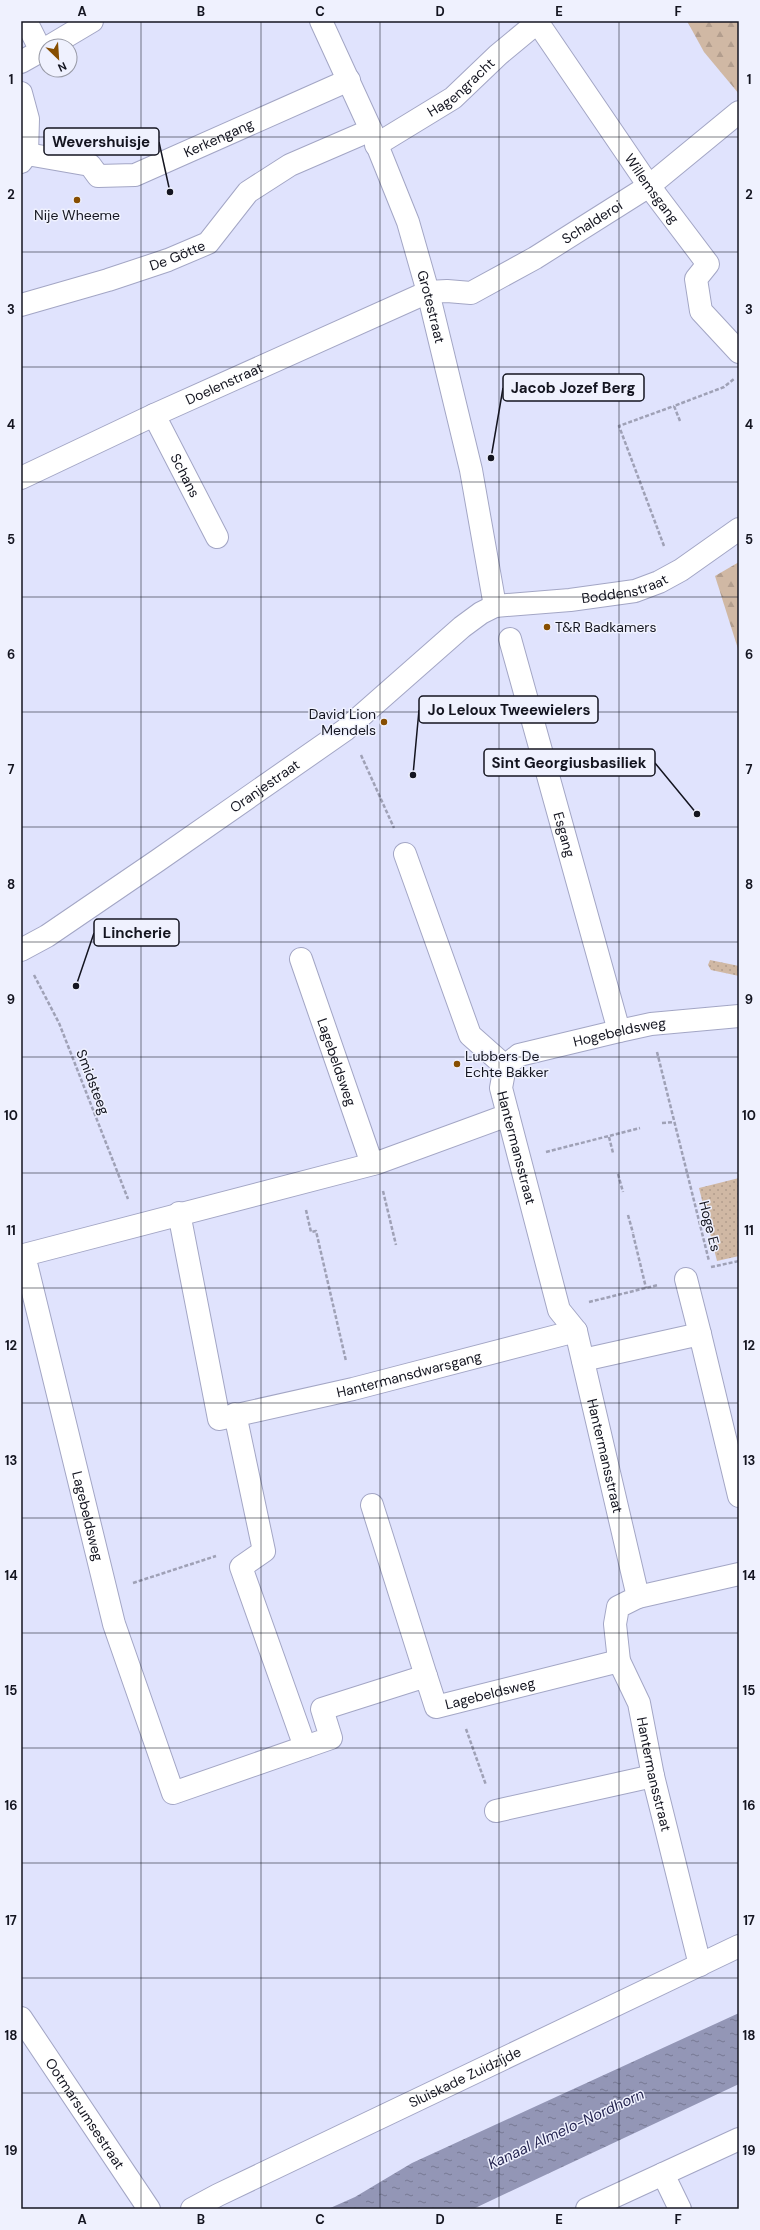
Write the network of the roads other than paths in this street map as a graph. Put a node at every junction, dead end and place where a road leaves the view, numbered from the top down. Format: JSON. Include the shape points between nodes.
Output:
{"nodes":[{"id":1,"x":26,"y":21,"type":"edge"},
{"id":2,"x":92,"y":21,"type":"edge"},
{"id":3,"x":321,"y":21,"type":"edge"},
{"id":4,"x":538,"y":22,"type":"edge"},
{"id":5,"x":38,"y":38,"type":"edge"},
{"id":6,"x":64,"y":38,"type":"edge"},
{"id":7,"x":38,"y":53,"type":"edge"},
{"id":8,"x":21,"y":62,"type":"edge"},
{"id":9,"x":349,"y":80,"type":"junction"},
{"id":10,"x":21,"y":94,"type":"edge"},
{"id":11,"x":739,"y":112,"type":"edge"},
{"id":12,"x":374,"y":138,"type":"junction"},
{"id":13,"x":24,"y":158,"type":"edge"},
{"id":14,"x":649,"y":186,"type":"junction"},
{"id":15,"x":428,"y":292,"type":"junction"},
{"id":16,"x":21,"y":305,"type":"edge"},
{"id":17,"x":739,"y":352,"type":"edge"},
{"id":18,"x":154,"y":414,"type":"junction"},
{"id":19,"x":21,"y":478,"type":"edge"},
{"id":20,"x":739,"y":529,"type":"edge"},
{"id":21,"x":217,"y":537,"type":"dead end"},
{"id":22,"x":495,"y":606,"type":"junction"},
{"id":23,"x":510,"y":639,"type":"dead end"},
{"id":24,"x":405,"y":854,"type":"road end"},
{"id":25,"x":21,"y":950,"type":"edge"},
{"id":26,"x":301,"y":959,"type":"dead end"},
{"id":27,"x":739,"y":1016,"type":"edge"},
{"id":28,"x":619,"y":1031,"type":"junction"},
{"id":29,"x":505,"y":1066,"type":"junction"},
{"id":30,"x":508,"y":1115,"type":"junction"},
{"id":31,"x":374,"y":1164,"type":"junction"},
{"id":32,"x":180,"y":1213,"type":"junction"},
{"id":33,"x":686,"y":1279,"type":"road end"},
{"id":34,"x":576,"y":1332,"type":"junction"},
{"id":35,"x":700,"y":1334,"type":"junction"},
{"id":36,"x":583,"y":1360,"type":"junction"},
{"id":37,"x":238,"y":1413,"type":"junction"},
{"id":38,"x":739,"y":1496,"type":"edge"},
{"id":39,"x":372,"y":1505,"type":"dead end"},
{"id":40,"x":739,"y":1574,"type":"edge"},
{"id":41,"x":638,"y":1597,"type":"junction"},
{"id":42,"x":619,"y":1661,"type":"junction"},
{"id":43,"x":426,"y":1676,"type":"junction"},
{"id":44,"x":306,"y":1747,"type":"junction"},
{"id":45,"x":653,"y":1776,"type":"junction"},
{"id":46,"x":496,"y":1811,"type":"road end"},
{"id":47,"x":739,"y":1946,"type":"edge"},
{"id":48,"x":700,"y":1965,"type":"junction"},
{"id":49,"x":21,"y":2018,"type":"edge"},
{"id":50,"x":739,"y":2139,"type":"edge"},
{"id":51,"x":663,"y":2174,"type":"junction"},
{"id":52,"x":149,"y":2209,"type":"edge"},
{"id":53,"x":192,"y":2209,"type":"edge"},
{"id":54,"x":587,"y":2209,"type":"edge"},
{"id":55,"x":680,"y":2209,"type":"edge"}],
"edges":[{"from":1,"to":5,"type":"street"},
{"from":2,"to":6,"type":"street"},
{"from":3,"to":9,"type":"street","name":"Grotestraat"},
{"from":4,"to":12,"type":"street","name":"Hagengracht","via":[[452,98]]},
{"from":4,"to":14,"type":"street","name":"Willemsgang"},
{"from":7,"to":8,"type":"street"},
{"from":9,"to":12,"type":"street","name":"Grotestraat"},
{"from":9,"to":13,"type":"street","name":"Kerkengang","via":[[135,175],[98,176],[90,165]]},
{"from":10,"to":13,"type":"street","via":[[28,119]]},
{"from":11,"to":14,"type":"street","name":"Schalderoi"},
{"from":12,"to":15,"type":"street","name":"Grotestraat","via":[[408,222]]},
{"from":12,"to":16,"type":"street","name":"De Götte","via":[[290,165],[248,192],[208,243],[123,275]]},
{"from":14,"to":15,"type":"street","name":"Schalderoi","via":[[535,258],[471,293]]},
{"from":14,"to":17,"type":"street","name":"Willemsgang","via":[[708,264],[696,279],[701,311]]},
{"from":15,"to":18,"type":"street","name":"Doelenstraat"},
{"from":15,"to":22,"type":"street","name":"Grotestraat","via":[[471,470]]},
{"from":18,"to":19,"type":"street","name":"Doelenstraat"},
{"from":18,"to":21,"type":"street","name":"Schans"},
{"from":20,"to":22,"type":"street","name":"Boddenstraat","via":[[681,570],[635,591],[570,600]]},
{"from":22,"to":25,"type":"street","name":"Oranjestraat","via":[[462,627],[345,730],[47,936]]},
{"from":23,"to":28,"type":"street","name":"Esgang"},
{"from":24,"to":29,"type":"street","via":[[470,1035]]},
{"from":26,"to":31,"type":"street","name":"Lagebeldsweg"},
{"from":27,"to":28,"type":"street","name":"Hogebeldsweg","via":[[651,1024]]},
{"from":28,"to":29,"type":"street","name":"Hogebeldsweg","via":[[519,1055]]},
{"from":29,"to":30,"type":"street","name":"Hantermansstraat","via":[[501,1088]]},
{"from":30,"to":31,"type":"street","name":"Lagebeldsweg"},
{"from":30,"to":34,"type":"street","name":"Hantermansstraat","via":[[559,1310]]},
{"from":31,"to":32,"type":"street","name":"Lagebeldsweg"},
{"from":32,"to":37,"type":"street","via":[[219,1419]]},
{"from":32,"to":44,"type":"street","name":"Lagebeldsweg","via":[[24,1255],[114,1624],[173,1792]]},
{"from":33,"to":35,"type":"street"},
{"from":34,"to":36,"type":"street","name":"Hantermansstraat"},
{"from":34,"to":37,"type":"street","name":"Hantermansdwarsgang","via":[[353,1389]]},
{"from":35,"to":36,"type":"street"},
{"from":35,"to":38,"type":"street"},
{"from":36,"to":41,"type":"street","name":"Hantermansstraat"},
{"from":37,"to":44,"type":"street","via":[[264,1550],[240,1567]]},
{"from":39,"to":43,"type":"street"},
{"from":40,"to":41,"type":"street","name":"Hantermansstraat"},
{"from":41,"to":42,"type":"street","name":"Hantermansstraat","via":[[618,1607],[615,1624]]},
{"from":42,"to":43,"type":"street","name":"Lagebeldsweg","via":[[436,1707]]},
{"from":42,"to":45,"type":"street","name":"Hantermansstraat","via":[[639,1703]]},
{"from":43,"to":44,"type":"street","name":"Lagebeldsweg","via":[[322,1709],[331,1738]]},
{"from":45,"to":46,"type":"street"},
{"from":45,"to":48,"type":"street","name":"Hantermansstraat"},
{"from":47,"to":48,"type":"street","name":"Sluiskade Zuidzijde"},
{"from":48,"to":53,"type":"street","name":"Sluiskade Zuidzijde"},
{"from":49,"to":52,"type":"street","name":"Ootmarsumsestraat"},
{"from":50,"to":51,"type":"street"},
{"from":51,"to":54,"type":"street"},
{"from":51,"to":55,"type":"street"}]}
